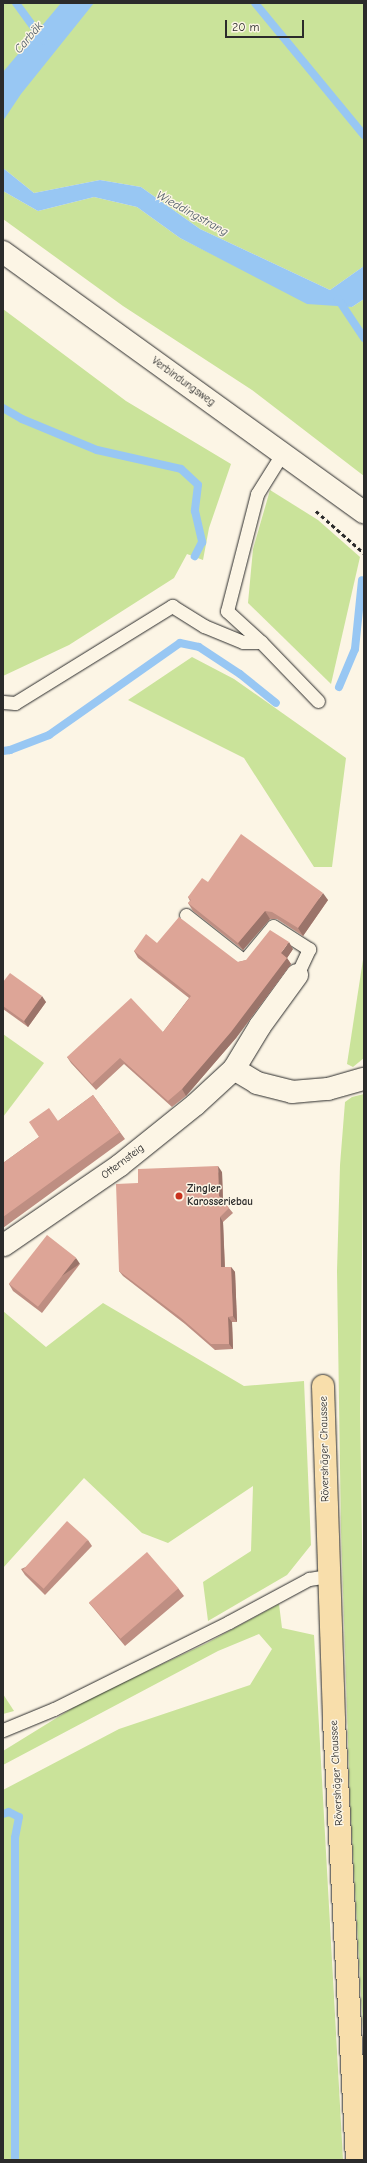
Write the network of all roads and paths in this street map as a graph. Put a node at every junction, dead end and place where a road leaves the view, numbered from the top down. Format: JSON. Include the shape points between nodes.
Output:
{"nodes":[{"id":1,"x":3,"y":252,"type":"edge"},
{"id":2,"x":282,"y":454,"type":"junction"},
{"id":3,"x":364,"y":512,"type":"edge"},
{"id":4,"x":261,"y":642,"type":"junction"},
{"id":5,"x":318,"y":701,"type":"dead end"},
{"id":6,"x":3,"y":702,"type":"edge"},
{"id":7,"x":186,"y":915,"type":"dead end"},
{"id":8,"x":297,"y":976,"type":"joint"},
{"id":9,"x":234,"y":1069,"type":"junction"},
{"id":10,"x":364,"y":1079,"type":"edge"},
{"id":11,"x":4,"y":1245,"type":"edge"},
{"id":12,"x":323,"y":1386,"type":"dead end"},
{"id":13,"x":328,"y":1576,"type":"junction"},
{"id":14,"x":3,"y":1730,"type":"edge"},
{"id":15,"x":358,"y":2160,"type":"edge"}],
"edges":[{"from":1,"to":2,"type":"street","name":"Verbindungsweg"},
{"from":2,"to":3,"type":"street","name":"Verbindungsweg"},
{"from":2,"to":4,"type":"lane","via":[[257,494],[227,611]]},
{"from":4,"to":5,"type":"lane"},
{"from":4,"to":6,"type":"lane","via":[[243,642],[204,626],[172,606],[15,703]]},
{"from":7,"to":8,"type":"lane","via":[[244,962],[273,926],[309,949]]},
{"from":8,"to":9,"type":"street","name":"Otternsteig","via":[[260,1026]]},
{"from":9,"to":10,"type":"street","via":[[258,1083],[292,1092],[328,1090]]},
{"from":9,"to":11,"type":"street","name":"Otternsteig","via":[[195,1105],[119,1166]]},
{"from":12,"to":13,"type":"main road","name":"Rövershäger Chaussee"},
{"from":13,"to":14,"type":"lane","via":[[309,1579],[222,1626],[54,1708]]},
{"from":13,"to":15,"type":"main road","name":"Rövershäger Chaussee"}]}
